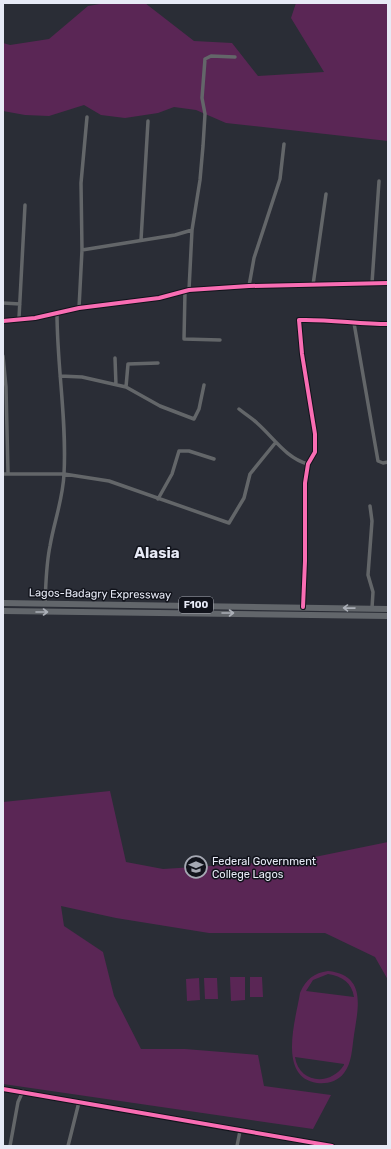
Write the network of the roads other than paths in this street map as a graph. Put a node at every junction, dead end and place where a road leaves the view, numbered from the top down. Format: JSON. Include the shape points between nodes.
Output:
{"nodes":[{"id":1,"x":235,"y":57,"type":"dead end"},
{"id":2,"x":87,"y":117,"type":"dead end"},
{"id":3,"x":148,"y":121,"type":"dead end"},
{"id":4,"x":284,"y":144,"type":"dead end"},
{"id":5,"x":379,"y":181,"type":"dead end"},
{"id":6,"x":326,"y":194,"type":"dead end"},
{"id":7,"x":25,"y":205,"type":"dead end"},
{"id":8,"x":192,"y":230,"type":"junction"},
{"id":9,"x":141,"y":240,"type":"junction"},
{"id":10,"x":82,"y":250,"type":"junction"},
{"id":11,"x":372,"y":283,"type":"junction"},
{"id":12,"x":388,"y":283,"type":"edge"},
{"id":13,"x":313,"y":285,"type":"junction"},
{"id":14,"x":249,"y":286,"type":"junction"},
{"id":15,"x":189,"y":290,"type":"junction"},
{"id":16,"x":185,"y":291,"type":"junction"},
{"id":17,"x":3,"y":304,"type":"edge"},
{"id":18,"x":20,"y":304,"type":"junction"},
{"id":19,"x":79,"y":308,"type":"junction"},
{"id":20,"x":57,"y":313,"type":"junction"},
{"id":21,"x":19,"y":318,"type":"junction"},
{"id":22,"x":3,"y":321,"type":"edge"},
{"id":23,"x":354,"y":323,"type":"junction"},
{"id":24,"x":388,"y":324,"type":"edge"},
{"id":25,"x":220,"y":340,"type":"dead end"},
{"id":26,"x":3,"y":356,"type":"edge"},
{"id":27,"x":115,"y":358,"type":"dead end"},
{"id":28,"x":158,"y":363,"type":"dead end"},
{"id":29,"x":60,"y":376,"type":"junction"},
{"id":30,"x":116,"y":385,"type":"junction"},
{"id":31,"x":204,"y":385,"type":"dead end"},
{"id":32,"x":126,"y":387,"type":"junction"},
{"id":33,"x":239,"y":410,"type":"dead end"},
{"id":34,"x":276,"y":442,"type":"junction"},
{"id":35,"x":214,"y":458,"type":"dead end"},
{"id":36,"x":388,"y":462,"type":"edge"},
{"id":37,"x":308,"y":464,"type":"junction"},
{"id":38,"x":8,"y":473,"type":"junction"},
{"id":39,"x":3,"y":474,"type":"edge"},
{"id":40,"x":64,"y":474,"type":"junction"},
{"id":41,"x":158,"y":499,"type":"junction"},
{"id":42,"x":370,"y":506,"type":"dead end"},
{"id":43,"x":3,"y":602,"type":"edge"},
{"id":44,"x":45,"y":603,"type":"junction"},
{"id":45,"x":302,"y":606,"type":"junction"},
{"id":46,"x":372,"y":608,"type":"junction"},
{"id":47,"x":388,"y":608,"type":"edge"},
{"id":48,"x":3,"y":611,"type":"edge"},
{"id":49,"x":388,"y":616,"type":"edge"},
{"id":50,"x":3,"y":1089,"type":"edge"},
{"id":51,"x":23,"y":1091,"type":"junction"},
{"id":52,"x":79,"y":1102,"type":"junction"},
{"id":53,"x":240,"y":1131,"type":"junction"},
{"id":54,"x":10,"y":1146,"type":"edge"},
{"id":55,"x":68,"y":1146,"type":"edge"},
{"id":56,"x":237,"y":1146,"type":"edge"},
{"id":57,"x":332,"y":1146,"type":"edge"}],
"edges":[{"from":1,"to":8,"type":"street","via":[[211,56],[205,59],[202,98],[205,114],[203,146]]},
{"from":2,"to":10,"type":"street","via":[[81,183]]},
{"from":3,"to":9,"type":"street"},
{"from":4,"to":14,"type":"street","via":[[280,179],[254,258]]},
{"from":5,"to":11,"type":"street"},
{"from":6,"to":13,"type":"street"},
{"from":7,"to":18,"type":"street"},
{"from":8,"to":9,"type":"street"},
{"from":8,"to":15,"type":"street"},
{"from":9,"to":10,"type":"street"},
{"from":10,"to":19,"type":"street"},
{"from":11,"to":12,"type":"street"},
{"from":11,"to":13,"type":"street"},
{"from":13,"to":14,"type":"street"},
{"from":14,"to":15,"type":"street"},
{"from":15,"to":16,"type":"street"},
{"from":16,"to":19,"type":"street","via":[[159,298]]},
{"from":16,"to":25,"type":"street","via":[[184,339]]},
{"from":17,"to":18,"type":"street"},
{"from":18,"to":21,"type":"street"},
{"from":19,"to":20,"type":"street"},
{"from":20,"to":21,"type":"street","via":[[35,318]]},
{"from":20,"to":29,"type":"street"},
{"from":21,"to":22,"type":"street"},
{"from":23,"to":24,"type":"street"},
{"from":23,"to":36,"type":"street","via":[[378,461]]},
{"from":23,"to":37,"type":"street","via":[[326,319],[299,320],[315,434],[315,452]]},
{"from":26,"to":38,"type":"street"},
{"from":27,"to":30,"type":"street"},
{"from":28,"to":32,"type":"street","via":[[128,364]]},
{"from":29,"to":30,"type":"street","via":[[82,377]]},
{"from":29,"to":40,"type":"street"},
{"from":30,"to":32,"type":"street"},
{"from":31,"to":32,"type":"street","via":[[194,419],[160,406]]},
{"from":33,"to":34,"type":"street","via":[[257,422]]},
{"from":34,"to":37,"type":"street","via":[[295,460]]},
{"from":34,"to":41,"type":"street","via":[[250,474],[244,498],[230,522]]},
{"from":35,"to":41,"type":"street","via":[[179,451],[172,474]]},
{"from":37,"to":45,"type":"street","via":[[305,484]]},
{"from":38,"to":39,"type":"street"},
{"from":38,"to":40,"type":"street"},
{"from":40,"to":41,"type":"street","via":[[122,485]]},
{"from":40,"to":44,"type":"street","via":[[50,546]]},
{"from":42,"to":46,"type":"street","via":[[372,521],[368,575],[373,592]]},
{"from":43,"to":44,"type":"highway","name":"Lagos-Badagry Expressway","number":"F100"},
{"from":44,"to":45,"type":"highway","name":"Lagos-Badagry Expressway","number":"F100"},
{"from":46,"to":45,"type":"highway","name":"Lagos-Badagry Expressway","number":"F100","one_way":true},
{"from":46,"to":47,"type":"highway","name":"Lagos-Badagry Expressway","number":"F100"},
{"from":48,"to":49,"type":"highway","name":"Lagos-Badagry Expressway","number":"F100","one_way":true},
{"from":50,"to":51,"type":"street"},
{"from":51,"to":52,"type":"street"},
{"from":51,"to":54,"type":"street","via":[[18,1102]]},
{"from":52,"to":53,"type":"street"},
{"from":52,"to":55,"type":"street"},
{"from":53,"to":56,"type":"street"},
{"from":53,"to":57,"type":"street"}]}
